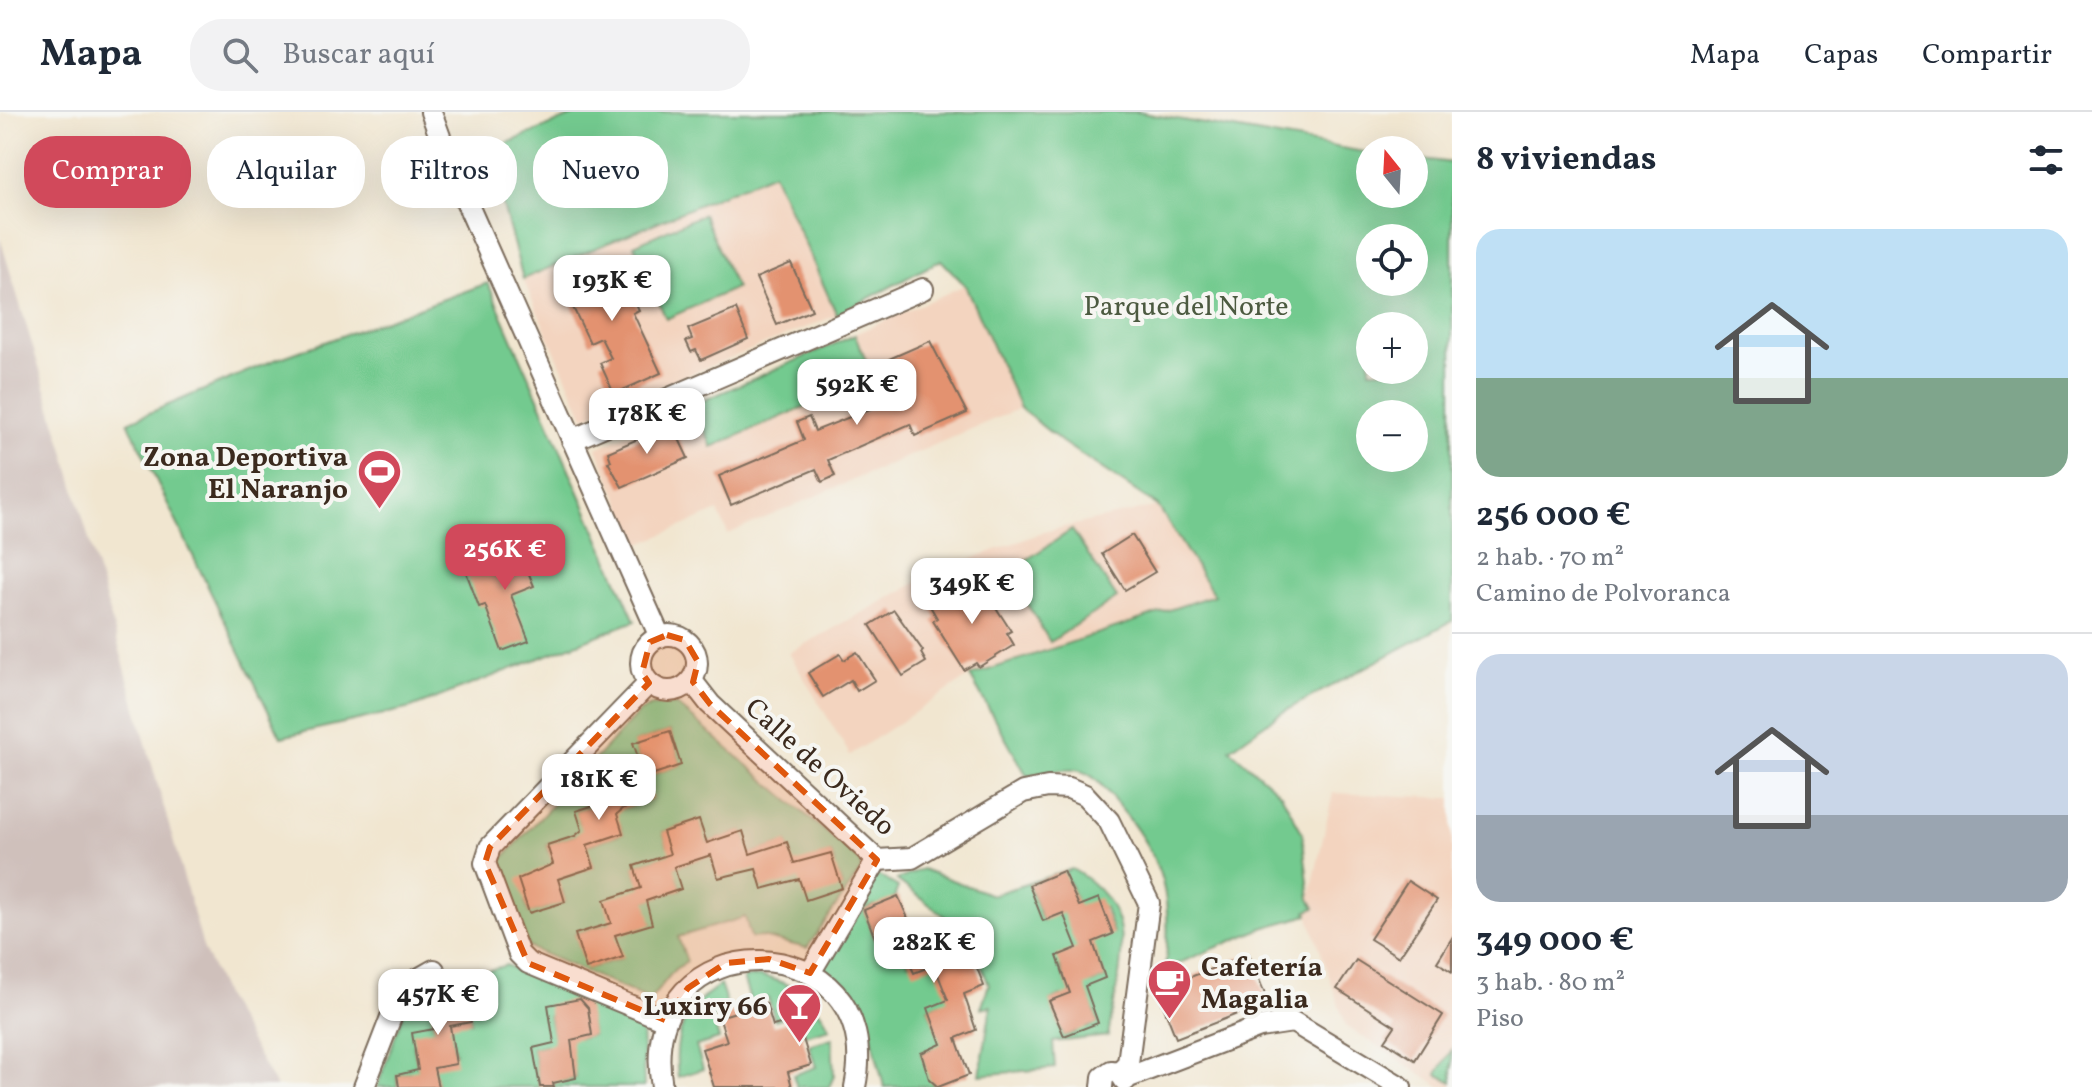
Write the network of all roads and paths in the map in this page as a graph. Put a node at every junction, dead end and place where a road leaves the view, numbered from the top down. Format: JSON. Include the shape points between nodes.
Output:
{"nodes":[{"id":1,"x":431,"y":112,"type":"edge"},
{"id":2,"x":923,"y":289,"type":"dead end"},
{"id":3,"x":572,"y":440,"type":"junction"},
{"id":4,"x":660,"y":637,"type":"junction"},
{"id":5,"x":692,"y":681,"type":"junction"},
{"id":6,"x":649,"y":683,"type":"junction"},
{"id":7,"x":877,"y":860,"type":"junction"},
{"id":8,"x":434,"y":970,"type":"dead end"},
{"id":9,"x":810,"y":973,"type":"junction"},
{"id":10,"x":665,"y":1020,"type":"junction"},
{"id":11,"x":859,"y":1062,"type":"junction"},
{"id":12,"x":1122,"y":1079,"type":"edge"},
{"id":13,"x":1102,"y":1086,"type":"edge"},
{"id":14,"x":364,"y":1087,"type":"edge"},
{"id":15,"x":662,"y":1087,"type":"edge"},
{"id":16,"x":855,"y":1087,"type":"edge"},
{"id":17,"x":862,"y":1087,"type":"edge"},
{"id":18,"x":1080,"y":1087,"type":"edge"},
{"id":19,"x":1401,"y":1087,"type":"edge"}],
"edges":[{"from":1,"to":3,"type":"street"},
{"from":2,"to":3,"type":"street"},
{"from":3,"to":4,"type":"street"},
{"from":4,"to":5,"type":"street","via":[[674,635],[691,645],[698,662]]},
{"from":4,"to":6,"type":"street","via":[[642,656],[642,673]]},
{"from":5,"to":6,"type":"street","via":[[667,692]]},
{"from":5,"to":7,"type":"street","name":"Calle de Oviedo","via":[[710,704]]},
{"from":6,"to":10,"type":"street","via":[[490,847],[485,863],[519,954],[528,963]]},
{"from":7,"to":9,"type":"street"},
{"from":7,"to":12,"type":"street","name":"Calle de Oviedo","via":[[912,858],[1023,792],[1069,788],[1098,806],[1149,903]]},
{"from":8,"to":14,"type":"street","via":[[413,982],[393,1012]]},
{"from":9,"to":10,"type":"street","via":[[769,959],[726,963],[688,988]]},
{"from":9,"to":11,"type":"street","via":[[845,1006]]},
{"from":10,"to":15,"type":"street","via":[[659,1047]]},
{"from":11,"to":16,"type":"street"},
{"from":11,"to":17,"type":"street"},
{"from":12,"to":13,"type":"street","via":[[1108,1072]]},
{"from":12,"to":19,"type":"street","via":[[1260,1027],[1293,1022]]},
{"from":13,"to":18,"type":"street"}]}
